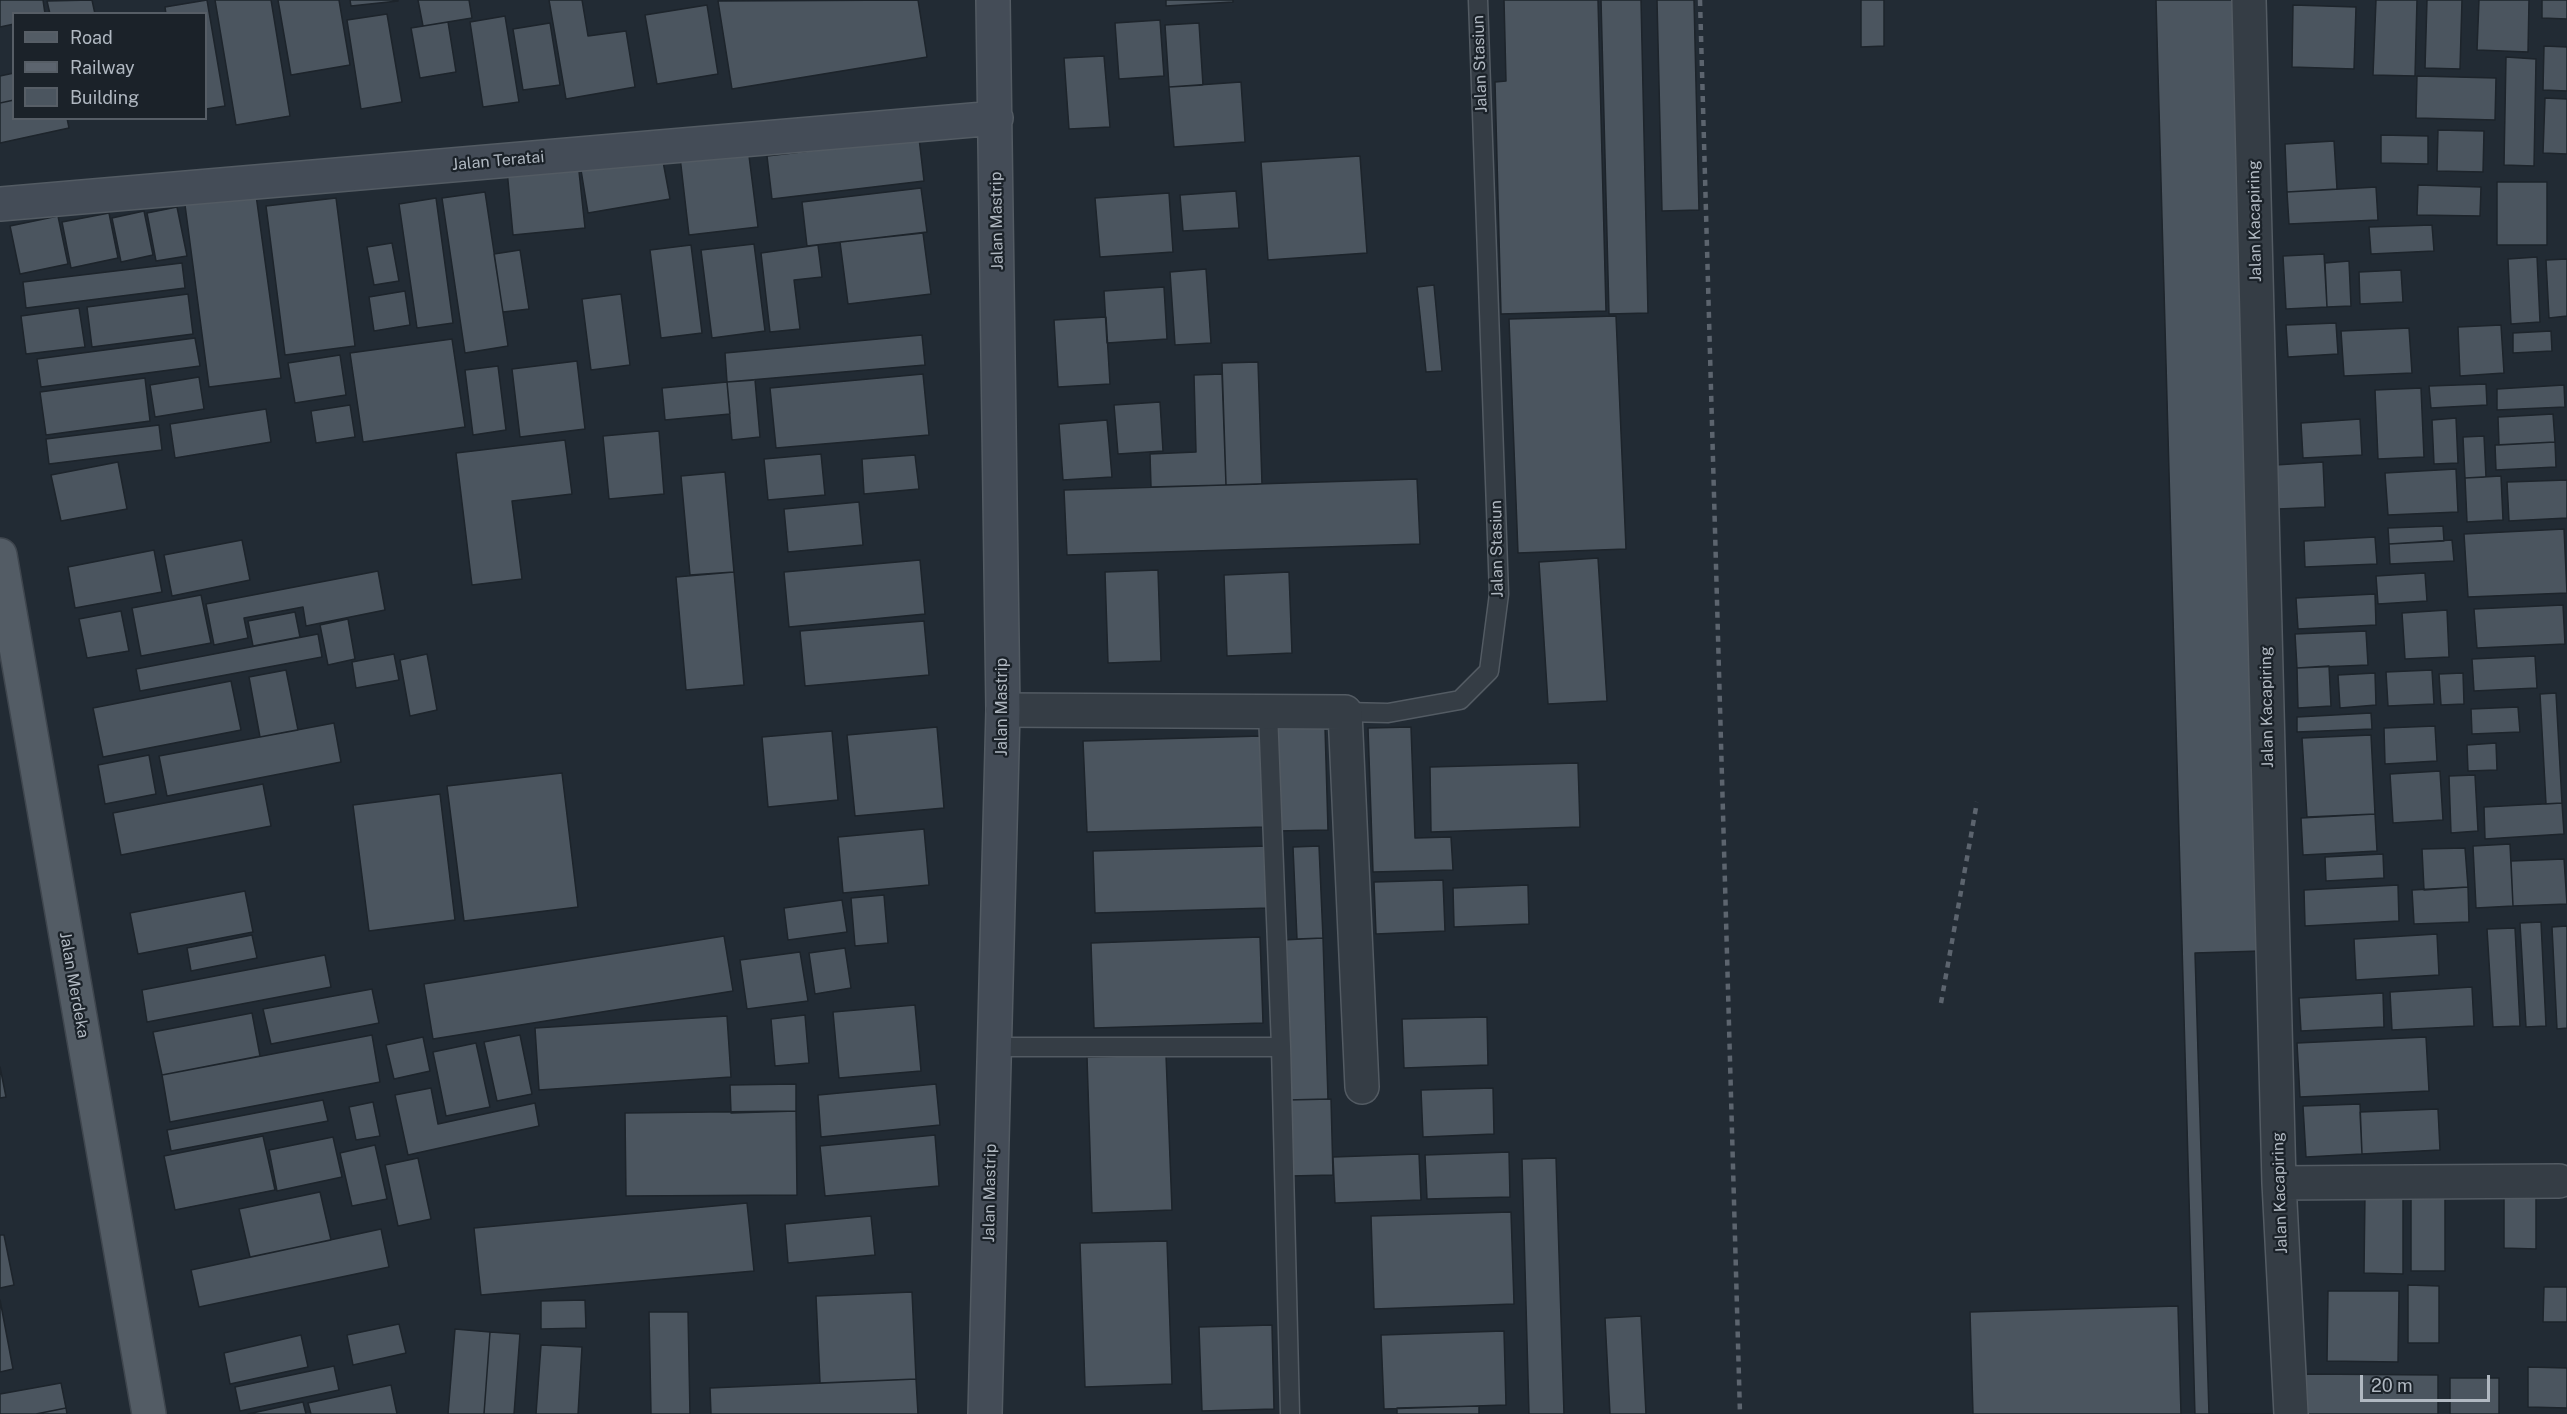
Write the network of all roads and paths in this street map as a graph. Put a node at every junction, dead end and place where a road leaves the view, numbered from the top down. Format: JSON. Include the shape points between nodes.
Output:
{"nodes":[{"id":1,"x":993,"y":0,"type":"edge"},
{"id":2,"x":1478,"y":0,"type":"edge"},
{"id":3,"x":2249,"y":0,"type":"edge"},
{"id":4,"x":996,"y":118,"type":"junction"},
{"id":5,"x":0,"y":204,"type":"edge"},
{"id":6,"x":0,"y":555,"type":"edge"},
{"id":7,"x":1003,"y":710,"type":"junction"},
{"id":8,"x":1268,"y":712,"type":"junction"},
{"id":9,"x":1345,"y":712,"type":"junction"},
{"id":10,"x":994,"y":1047,"type":"junction"},
{"id":11,"x":1281,"y":1047,"type":"junction"},
{"id":12,"x":1362,"y":1087,"type":"dead end"},
{"id":13,"x":2559,"y":1181,"type":"dead end"},
{"id":14,"x":2279,"y":1184,"type":"junction"},
{"id":15,"x":149,"y":1414,"type":"edge"},
{"id":16,"x":985,"y":1414,"type":"edge"},
{"id":17,"x":1290,"y":1414,"type":"edge"},
{"id":18,"x":2291,"y":1414,"type":"edge"}],
"edges":[{"from":1,"to":4,"type":"main road","name":"Jalan Mastrip"},
{"from":2,"to":9,"type":"lane","name":"Jalan Stasiun","via":[[1499,594],[1489,671],[1460,700],[1388,713]]},
{"from":3,"to":14,"type":"street","name":"Jalan Kacapiring"},
{"from":4,"to":5,"type":"main road","name":"Jalan Teratai"},
{"from":4,"to":7,"type":"main road","name":"Jalan Mastrip"},
{"from":6,"to":15,"type":"main road","name":"Jalan Merdeka"},
{"from":7,"to":8,"type":"street","name":"Jalan Stasiun"},
{"from":7,"to":10,"type":"main road","name":"Jalan Mastrip"},
{"from":8,"to":9,"type":"street","name":"Jalan Stasiun"},
{"from":8,"to":11,"type":"lane"},
{"from":9,"to":12,"type":"street"},
{"from":10,"to":11,"type":"lane"},
{"from":10,"to":16,"type":"main road","name":"Jalan Mastrip"},
{"from":11,"to":17,"type":"lane"},
{"from":13,"to":14,"type":"street"},
{"from":14,"to":18,"type":"street","name":"Jalan Kacapiring"}]}
